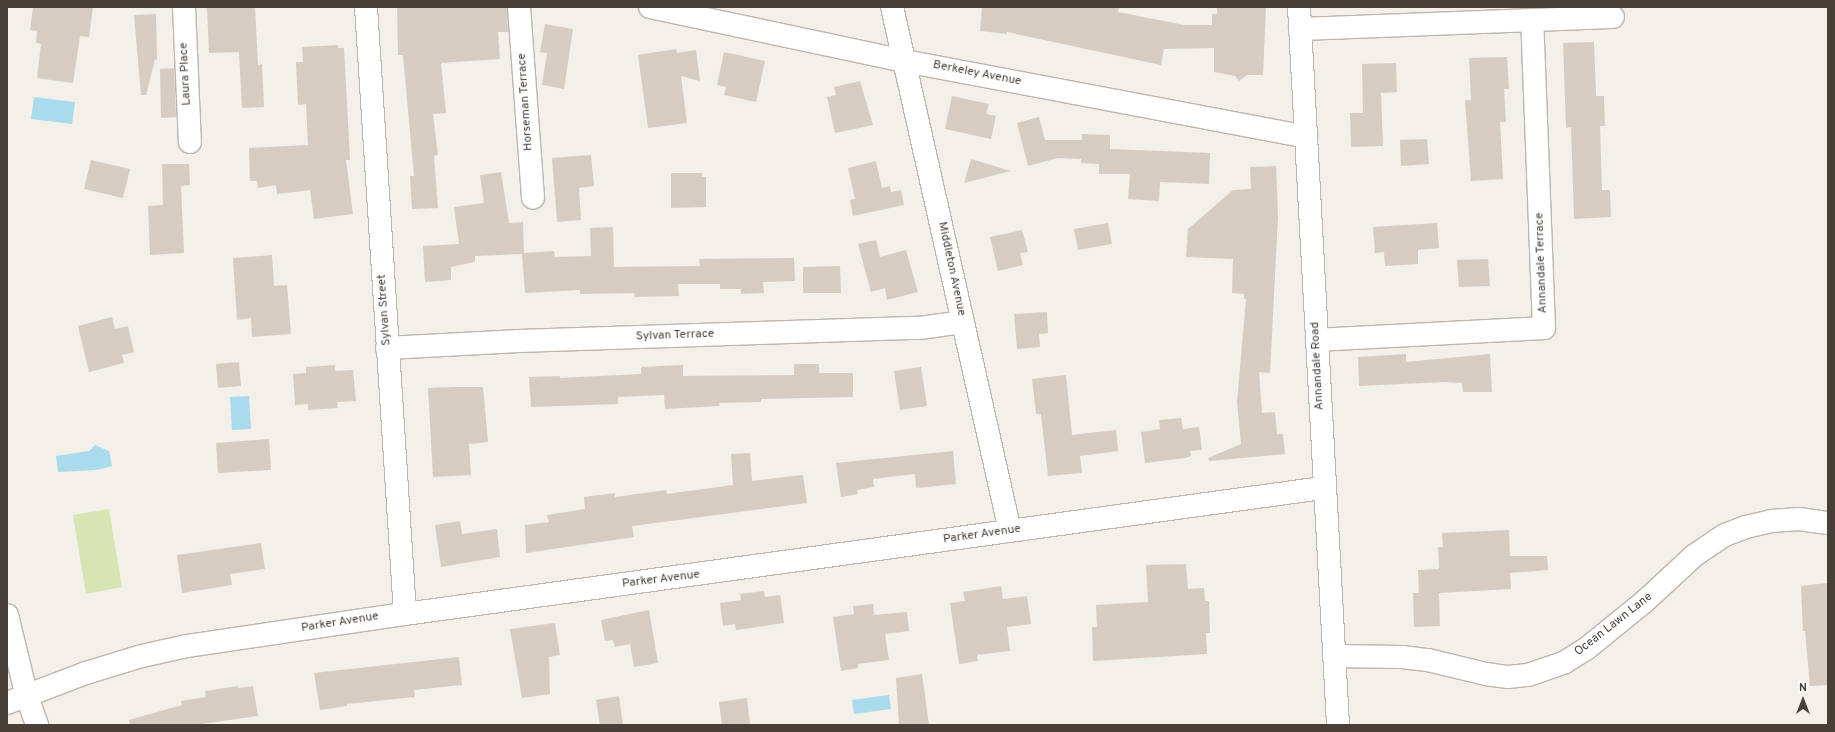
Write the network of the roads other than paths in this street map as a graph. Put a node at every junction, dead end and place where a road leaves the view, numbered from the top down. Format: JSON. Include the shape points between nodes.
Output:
{"nodes":[{"id":1,"x":184,"y":7,"type":"edge"},
{"id":2,"x":366,"y":7,"type":"edge"},
{"id":3,"x":519,"y":7,"type":"edge"},
{"id":4,"x":650,"y":7,"type":"edge"},
{"id":5,"x":892,"y":7,"type":"edge"},
{"id":6,"x":1299,"y":7,"type":"edge"},
{"id":7,"x":1613,"y":17,"type":"dead end"},
{"id":8,"x":1532,"y":20,"type":"junction"},
{"id":9,"x":1300,"y":29,"type":"junction"},
{"id":10,"x":905,"y":61,"type":"junction"},
{"id":11,"x":1306,"y":137,"type":"junction"},
{"id":12,"x":190,"y":142,"type":"dead end"},
{"id":13,"x":533,"y":197,"type":"dead end"},
{"id":14,"x":962,"y":322,"type":"junction"},
{"id":15,"x":1317,"y":340,"type":"junction"},
{"id":16,"x":387,"y":348,"type":"junction"},
{"id":17,"x":1324,"y":488,"type":"junction"},
{"id":18,"x":1828,"y":523,"type":"edge"},
{"id":19,"x":1010,"y":531,"type":"junction"},
{"id":20,"x":405,"y":614,"type":"junction"},
{"id":21,"x":7,"y":615,"type":"edge"},
{"id":22,"x":1334,"y":656,"type":"junction"},
{"id":23,"x":17,"y":700,"type":"edge"},
{"id":24,"x":37,"y":725,"type":"edge"},
{"id":25,"x":1338,"y":725,"type":"edge"}],
"edges":[{"from":1,"to":12,"type":"street","name":"Laura Place"},
{"from":2,"to":16,"type":"street","name":"Sylvan Street"},
{"from":3,"to":13,"type":"street","name":"Horseman Terrace"},
{"from":4,"to":10,"type":"street","name":"Berkeley Avenue"},
{"from":5,"to":10,"type":"street","name":"Middleton Avenue"},
{"from":6,"to":9,"type":"street","name":"Annandale Road"},
{"from":7,"to":8,"type":"street"},
{"from":8,"to":9,"type":"street"},
{"from":8,"to":15,"type":"street","name":"Annandale Terrace","via":[[1544,328]]},
{"from":9,"to":11,"type":"street","name":"Annandale Road"},
{"from":10,"to":11,"type":"street","name":"Berkeley Avenue"},
{"from":10,"to":14,"type":"street","name":"Middleton Avenue"},
{"from":11,"to":15,"type":"street","name":"Annandale Road"},
{"from":14,"to":16,"type":"street","name":"Sylvan Terrace","via":[[920,328]]},
{"from":14,"to":19,"type":"street","name":"Middleton Avenue"},
{"from":15,"to":17,"type":"street","name":"Annandale Road"},
{"from":16,"to":20,"type":"street","name":"Sylvan Street"},
{"from":17,"to":19,"type":"street","name":"Parker Avenue"},
{"from":17,"to":22,"type":"street","name":"Annandale Road"},
{"from":18,"to":22,"type":"street","name":"Ocean Lawn Lane","via":[[1799,519],[1771,521],[1746,526],[1725,535],[1696,555],[1586,649],[1565,662],[1528,675],[1508,677],[1486,674],[1428,660],[1402,657]]},
{"from":19,"to":20,"type":"street","name":"Parker Avenue","via":[[778,565]]},
{"from":20,"to":23,"type":"street","name":"Parker Avenue","via":[[157,653],[86,673]]},
{"from":21,"to":23,"type":"street"},
{"from":22,"to":25,"type":"street","name":"Annandale Road"},
{"from":23,"to":24,"type":"street"}]}
